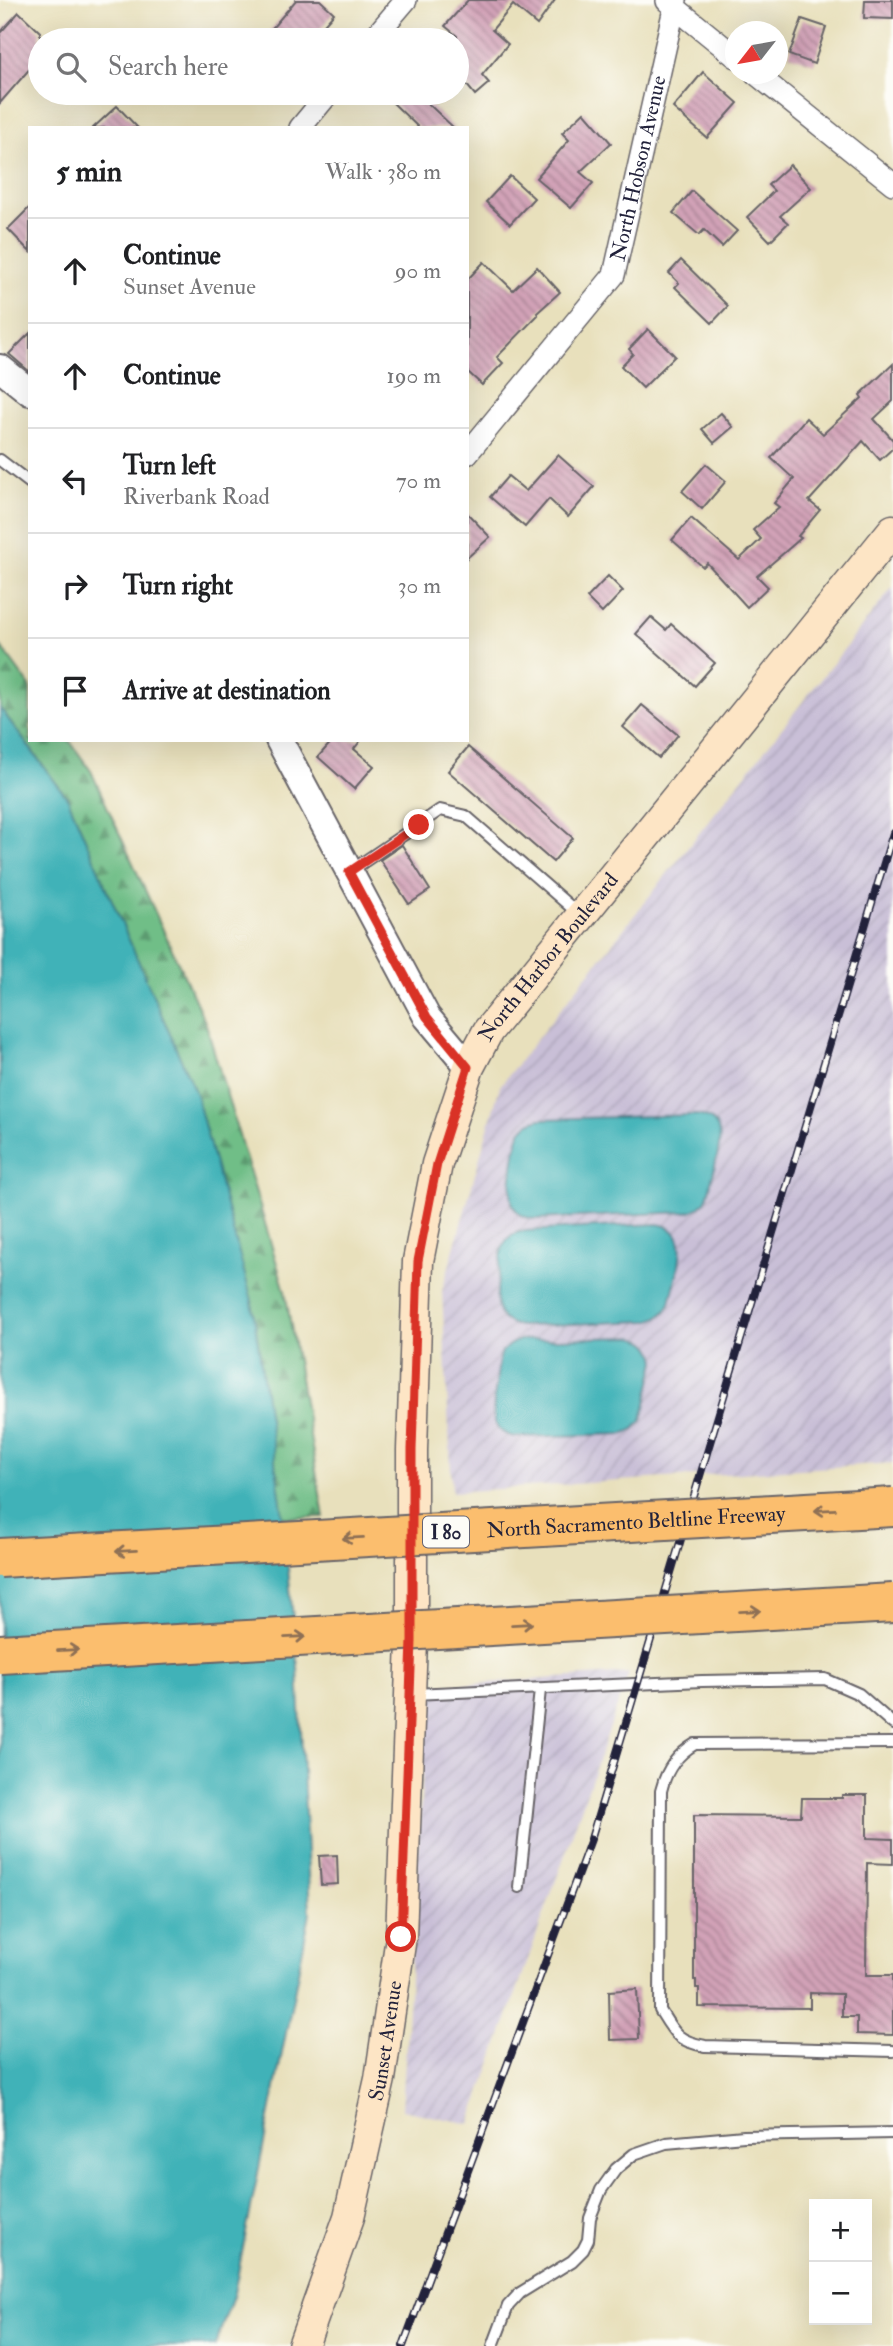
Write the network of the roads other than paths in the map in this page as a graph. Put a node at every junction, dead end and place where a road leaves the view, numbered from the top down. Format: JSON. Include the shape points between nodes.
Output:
{"nodes":[{"id":1,"x":406,"y":0,"type":"edge"},
{"id":2,"x":672,"y":2,"type":"edge"},
{"id":3,"x":382,"y":28,"type":"edge"},
{"id":4,"x":725,"y":48,"type":"edge"},
{"id":5,"x":769,"y":84,"type":"edge"},
{"id":6,"x":319,"y":105,"type":"edge"},
{"id":7,"x":302,"y":126,"type":"edge"},
{"id":8,"x":893,"y":184,"type":"edge"},
{"id":9,"x":0,"y":368,"type":"edge"},
{"id":10,"x":28,"y":390,"type":"edge"},
{"id":11,"x":469,"y":452,"type":"edge"},
{"id":12,"x":0,"y":460,"type":"edge"},
{"id":13,"x":28,"y":481,"type":"edge"},
{"id":14,"x":893,"y":530,"type":"edge"},
{"id":15,"x":280,"y":742,"type":"edge"},
{"id":16,"x":349,"y":872,"type":"junction"},
{"id":17,"x":581,"y":916,"type":"junction"},
{"id":18,"x":468,"y":1067,"type":"junction"},
{"id":19,"x":893,"y":1507,"type":"edge"},
{"id":20,"x":0,"y":1559,"type":"edge"},
{"id":21,"x":893,"y":1602,"type":"edge"},
{"id":22,"x":412,"y":1641,"type":"joint"},
{"id":23,"x":0,"y":1654,"type":"edge"},
{"id":24,"x":540,"y":1689,"type":"junction"},
{"id":25,"x":410,"y":1694,"type":"junction"},
{"id":26,"x":893,"y":1724,"type":"edge"},
{"id":27,"x":893,"y":1743,"type":"edge"},
{"id":28,"x":519,"y":1887,"type":"dead end"},
{"id":29,"x":893,"y":2052,"type":"edge"},
{"id":30,"x":893,"y":2133,"type":"edge"},
{"id":31,"x":303,"y":2346,"type":"edge"},
{"id":32,"x":493,"y":2346,"type":"edge"}],
"edges":[{"from":1,"to":3,"type":"street"},
{"from":2,"to":4,"type":"street"},
{"from":2,"to":11,"type":"street","name":"North Hobson Avenue","via":[[614,275]]},
{"from":5,"to":8,"type":"street"},
{"from":6,"to":7,"type":"street"},
{"from":9,"to":10,"type":"street"},
{"from":12,"to":13,"type":"lane"},
{"from":14,"to":17,"type":"main road","name":"North Harbor Boulevard"},
{"from":15,"to":16,"type":"street"},
{"from":16,"to":17,"type":"lane","via":[[440,810],[447,811],[466,816]]},
{"from":16,"to":18,"type":"street","via":[[427,1017]]},
{"from":17,"to":18,"type":"main road","name":"North Harbor Boulevard","via":[[488,1031]]},
{"from":18,"to":22,"type":"main road","name":"North Harbor Boulevard","via":[[437,1164],[418,1261]]},
{"from":19,"to":20,"type":"highway","name":"North Sacramento Beltline Freeway","number":"I 80","one_way":true,"bridge":true},
{"from":23,"to":21,"type":"highway","one_way":true,"bridge":true},
{"from":22,"to":25,"type":"main road","name":"Sunset Avenue"},
{"from":24,"to":25,"type":"lane"},
{"from":24,"to":26,"type":"lane","via":[[825,1679],[859,1694]]},
{"from":24,"to":28,"type":"lane"},
{"from":25,"to":31,"type":"main road","name":"Sunset Avenue","via":[[401,1937],[380,2079],[349,2217]]},
{"from":27,"to":29,"type":"lane","via":[[695,1744],[682,1752],[665,1774],[661,1791],[660,2010],[686,2043]]},
{"from":30,"to":32,"type":"lane","via":[[744,2136],[666,2143],[634,2154],[601,2190],[583,2250],[520,2293],[508,2306]]}]}
